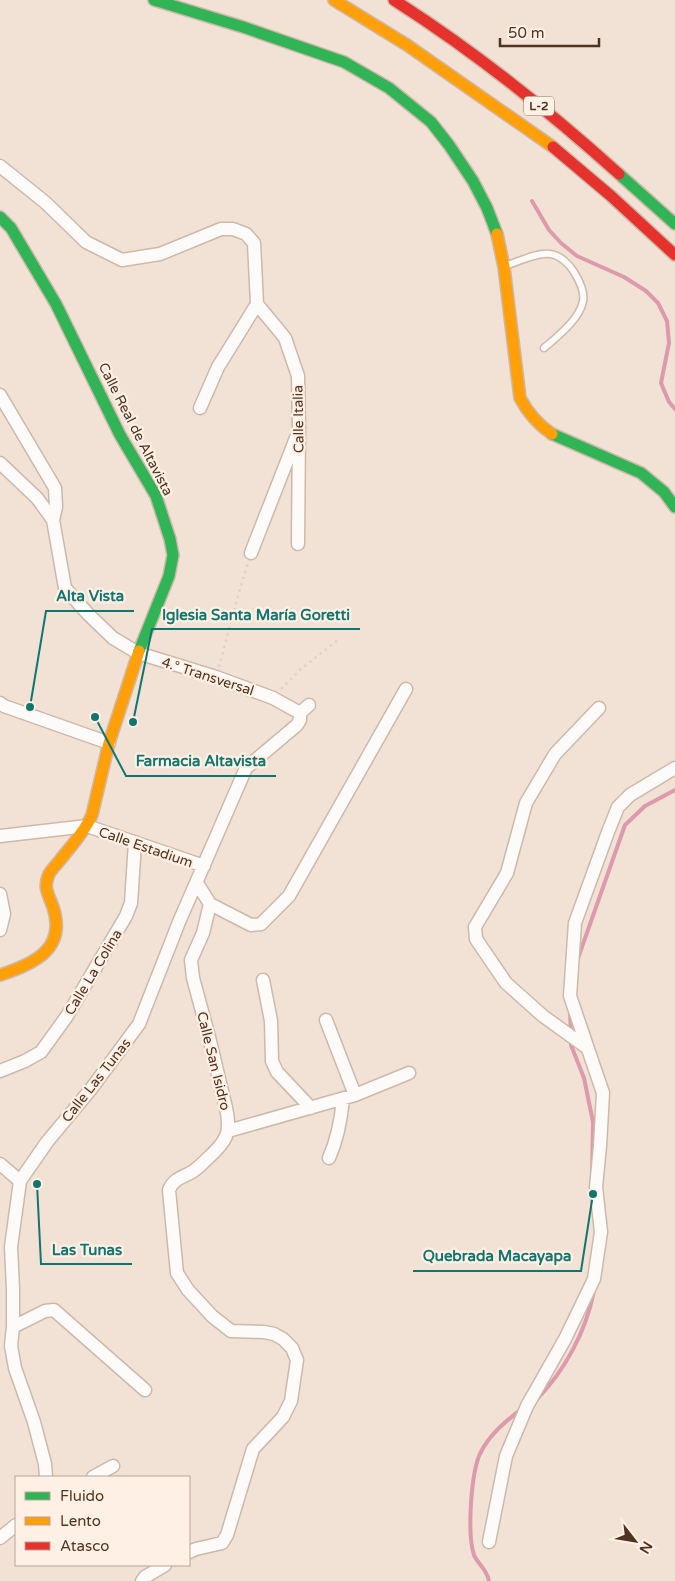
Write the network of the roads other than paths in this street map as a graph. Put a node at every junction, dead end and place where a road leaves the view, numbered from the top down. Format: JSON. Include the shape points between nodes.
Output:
{"nodes":[{"id":1,"x":154,"y":0,"type":"edge"},
{"id":2,"x":334,"y":0,"type":"edge"},
{"id":3,"x":394,"y":0,"type":"edge"},
{"id":4,"x":0,"y":166,"type":"edge"},
{"id":5,"x":0,"y":217,"type":"edge"},
{"id":6,"x":675,"y":224,"type":"edge"},
{"id":7,"x":675,"y":255,"type":"edge"},
{"id":8,"x":504,"y":266,"type":"junction"},
{"id":9,"x":257,"y":304,"type":"junction"},
{"id":10,"x":544,"y":348,"type":"dead end"},
{"id":11,"x":0,"y":395,"type":"edge"},
{"id":12,"x":200,"y":408,"type":"dead end"},
{"id":13,"x":299,"y":428,"type":"junction"},
{"id":14,"x":0,"y":463,"type":"edge"},
{"id":15,"x":675,"y":507,"type":"edge"},
{"id":16,"x":53,"y":520,"type":"junction"},
{"id":17,"x":298,"y":544,"type":"dead end"},
{"id":18,"x":252,"y":552,"type":"road end"},
{"id":19,"x":138,"y":653,"type":"junction"},
{"id":20,"x":406,"y":689,"type":"dead end"},
{"id":21,"x":0,"y":703,"type":"edge"},
{"id":22,"x":599,"y":708,"type":"dead end"},
{"id":23,"x":305,"y":709,"type":"joint"},
{"id":24,"x":109,"y":743,"type":"junction"},
{"id":25,"x":675,"y":768,"type":"edge"},
{"id":26,"x":87,"y":826,"type":"junction"},
{"id":27,"x":0,"y":836,"type":"edge"},
{"id":28,"x":134,"y":842,"type":"junction"},
{"id":29,"x":204,"y":866,"type":"junction"},
{"id":30,"x":197,"y":883,"type":"junction"},
{"id":31,"x":0,"y":894,"type":"edge"},
{"id":32,"x":210,"y":904,"type":"junction"},
{"id":33,"x":0,"y":930,"type":"edge"},
{"id":34,"x":0,"y":975,"type":"edge"},
{"id":35,"x":263,"y":980,"type":"dead end"},
{"id":36,"x":326,"y":1020,"type":"dead end"},
{"id":37,"x":586,"y":1047,"type":"junction"},
{"id":38,"x":0,"y":1071,"type":"edge"},
{"id":39,"x":409,"y":1072,"type":"dead end"},
{"id":40,"x":349,"y":1097,"type":"junction"},
{"id":41,"x":311,"y":1108,"type":"junction"},
{"id":42,"x":228,"y":1131,"type":"junction"},
{"id":43,"x":328,"y":1158,"type":"dead end"},
{"id":44,"x":0,"y":1164,"type":"edge"},
{"id":45,"x":20,"y":1181,"type":"junction"},
{"id":46,"x":10,"y":1247,"type":"junction"},
{"id":47,"x":0,"y":1256,"type":"edge"},
{"id":48,"x":14,"y":1327,"type":"junction"},
{"id":49,"x":145,"y":1390,"type":"dead end"},
{"id":50,"x":113,"y":1466,"type":"dead end"},
{"id":51,"x":46,"y":1476,"type":"edge"},
{"id":52,"x":95,"y":1476,"type":"edge"},
{"id":53,"x":15,"y":1526,"type":"edge"},
{"id":54,"x":0,"y":1538,"type":"edge"},
{"id":55,"x":489,"y":1542,"type":"dead end"},
{"id":56,"x":190,"y":1552,"type":"edge"},
{"id":57,"x":163,"y":1566,"type":"edge"},
{"id":58,"x":142,"y":1581,"type":"edge"}],
"edges":[{"from":1,"to":8,"type":"main road","via":[[344,62],[389,88],[431,122],[473,181],[497,232]]},
{"from":2,"to":7,"type":"main road","number":"L-2","via":[[407,45],[542,138]]},
{"from":3,"to":6,"type":"main road","number":"L-2","via":[[423,17],[503,77]]},
{"from":4,"to":9,"type":"street","via":[[46,203],[86,242],[122,260],[160,254],[221,229],[246,234],[254,243]]},
{"from":5,"to":19,"type":"main road","name":"Calle Real de Altavista","via":[[11,228],[56,304],[120,434],[156,496],[170,539],[173,555],[169,576]]},
{"from":8,"to":10,"type":"lane","via":[[551,254],[568,263],[580,282],[584,302],[565,331]]},
{"from":8,"to":15,"type":"main road","via":[[520,398],[528,412],[552,434],[641,472],[664,492]]},
{"from":9,"to":12,"type":"street","via":[[218,367]]},
{"from":9,"to":13,"type":"street","name":"Calle Italia","via":[[285,338],[298,376]]},
{"from":11,"to":16,"type":"street","name":"4.° Transversal","via":[[55,488]]},
{"from":13,"to":17,"type":"street","name":"Calle Italia"},
{"from":13,"to":18,"type":"street"},
{"from":14,"to":16,"type":"street","via":[[37,498]]},
{"from":16,"to":19,"type":"street","name":"4.° Transversal","via":[[66,588],[113,638]]},
{"from":19,"to":23,"type":"street","name":"4.° Transversal"},
{"from":19,"to":24,"type":"main road","name":"Calle Real de Altavista"},
{"from":20,"to":32,"type":"street","via":[[289,896],[261,924],[251,925]]},
{"from":21,"to":24,"type":"street"},
{"from":22,"to":37,"type":"street","via":[[556,754],[526,804],[507,873],[475,927],[476,939],[506,982],[543,1016]]},
{"from":23,"to":29,"type":"street","name":"Calle Las Tunas","via":[[297,725],[246,768]]},
{"from":24,"to":26,"type":"main road","name":"Calle Real de Altavista"},
{"from":25,"to":37,"type":"street","via":[[630,795],[618,807],[575,923],[570,996]]},
{"from":26,"to":27,"type":"street","name":"Calle Estadium"},
{"from":26,"to":28,"type":"street","name":"Calle Estadium"},
{"from":26,"to":34,"type":"main road","name":"Calle Real de Altavista","via":[[50,872],[45,886],[57,928],[51,948],[35,963]]},
{"from":28,"to":29,"type":"street","name":"Calle Estadium"},
{"from":28,"to":38,"type":"street","name":"Calle La Colina","via":[[131,903],[126,916],[42,1052]]},
{"from":29,"to":30,"type":"street","name":"Calle Las Tunas"},
{"from":30,"to":32,"type":"street"},
{"from":30,"to":45,"type":"street","name":"Calle Las Tunas","via":[[139,1024]]},
{"from":31,"to":33,"type":"street","via":[[4,914]]},
{"from":32,"to":42,"type":"street","name":"Calle San Isidro","via":[[192,960],[193,978],[229,1120]]},
{"from":35,"to":41,"type":"street","via":[[271,1021],[272,1061],[277,1072]]},
{"from":36,"to":40,"type":"street"},
{"from":37,"to":55,"type":"street","via":[[603,1092],[596,1187],[601,1232],[594,1279],[527,1406],[506,1456]]},
{"from":39,"to":40,"type":"street"},
{"from":40,"to":41,"type":"street"},
{"from":40,"to":43,"type":"street"},
{"from":41,"to":42,"type":"street"},
{"from":42,"to":56,"type":"street","name":"Calle San Isidro","via":[[223,1144],[194,1171],[176,1180],[169,1190],[177,1273],[212,1316],[231,1331],[274,1334],[292,1348],[297,1360],[292,1401],[283,1417],[253,1449],[227,1535],[222,1543]]},
{"from":44,"to":45,"type":"street"},
{"from":45,"to":46,"type":"street","name":"Calle Las Tunas"},
{"from":46,"to":47,"type":"street"},
{"from":46,"to":48,"type":"street","name":"Calle Las Tunas"},
{"from":48,"to":49,"type":"street","via":[[45,1311],[54,1310]]},
{"from":48,"to":51,"type":"street","name":"Calle Las Tunas","via":[[13,1357],[34,1422]]},
{"from":50,"to":52,"type":"street"},
{"from":53,"to":54,"type":"street"},
{"from":57,"to":58,"type":"street"}]}
